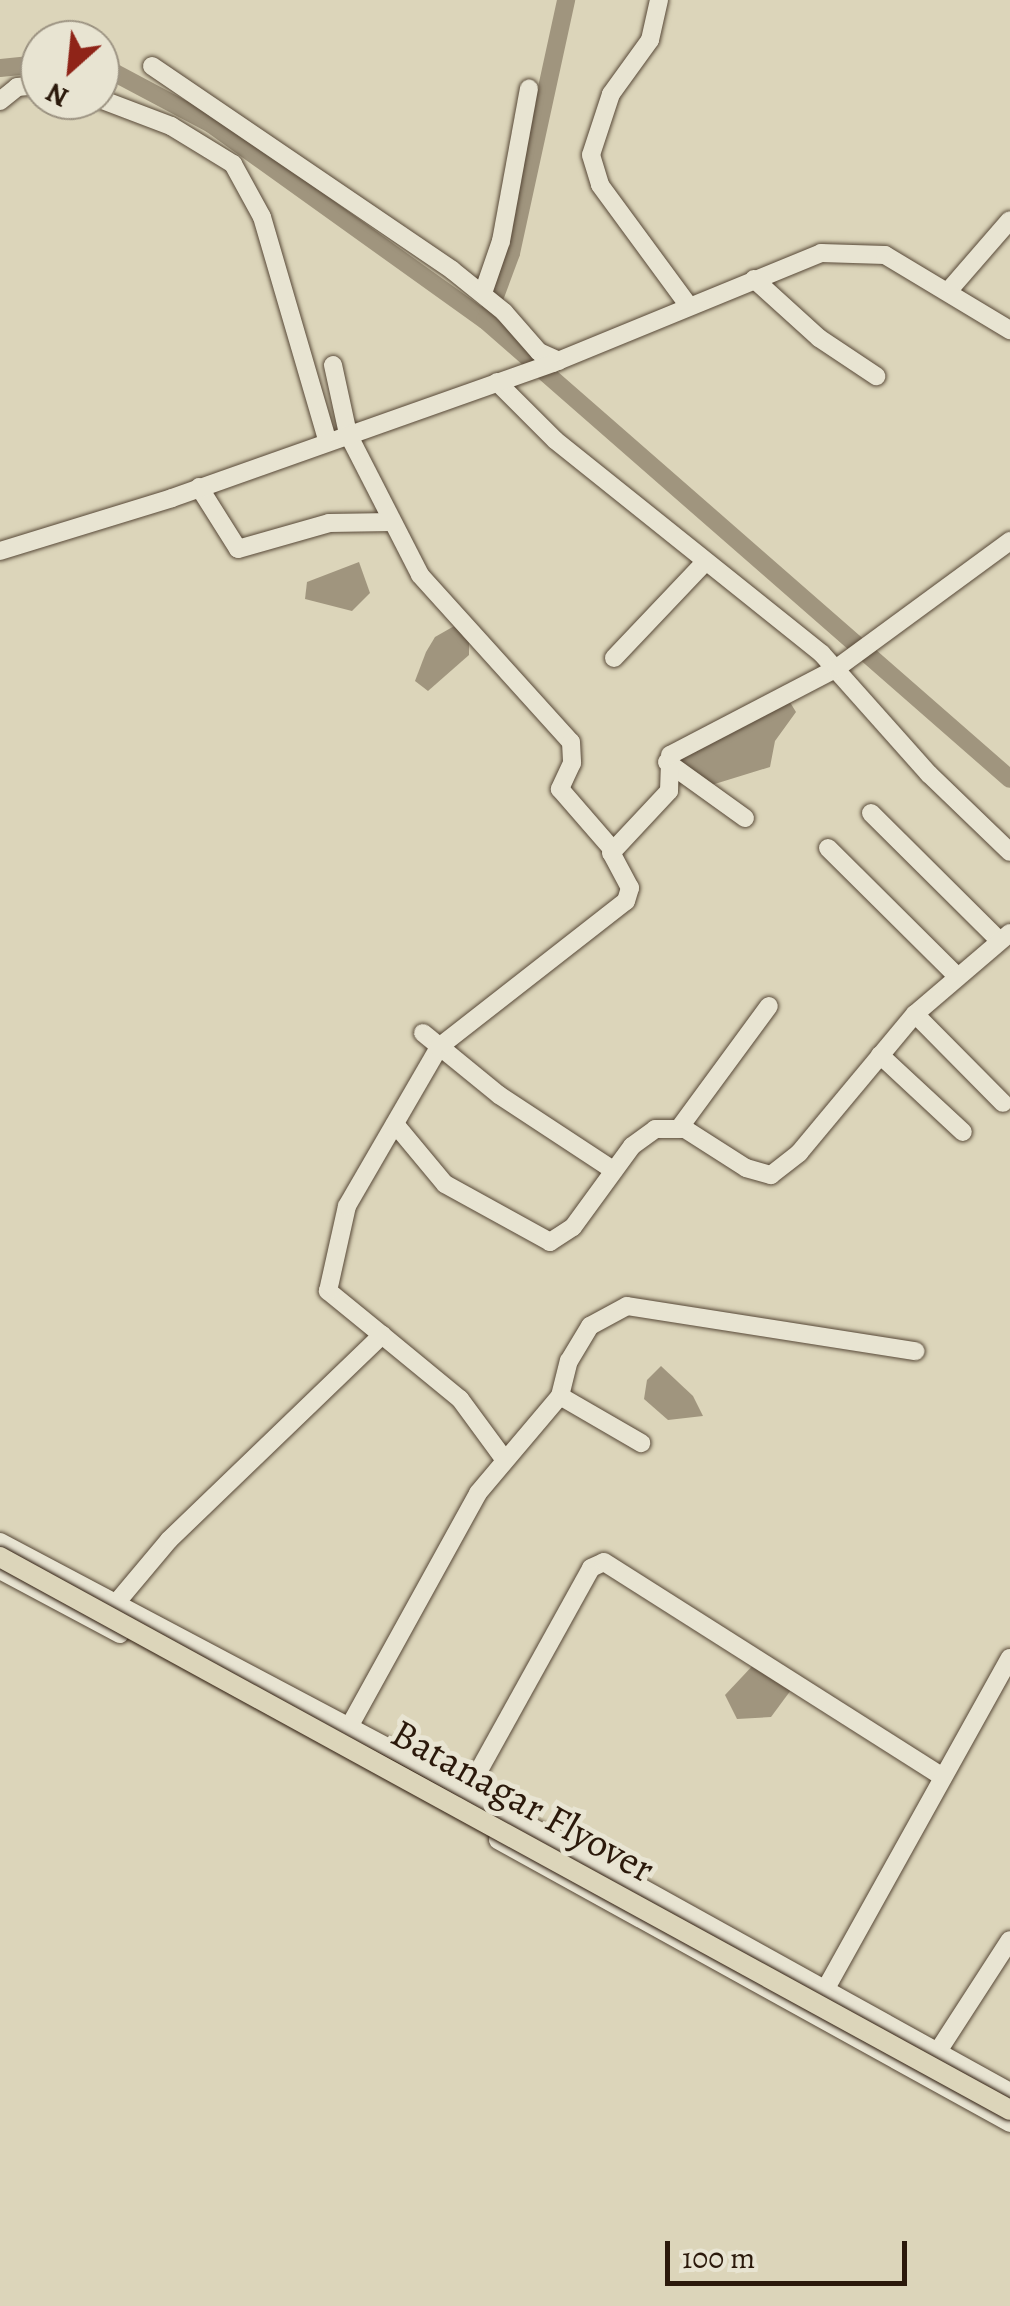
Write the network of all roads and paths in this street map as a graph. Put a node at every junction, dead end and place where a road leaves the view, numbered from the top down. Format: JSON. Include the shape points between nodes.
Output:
{"nodes":[{"id":1,"x":660,"y":0,"type":"edge"},
{"id":2,"x":152,"y":66,"type":"dead end"},
{"id":3,"x":20,"y":87,"type":"edge"},
{"id":4,"x":529,"y":89,"type":"dead end"},
{"id":5,"x":0,"y":101,"type":"edge"},
{"id":6,"x":120,"y":107,"type":"edge"},
{"id":7,"x":1010,"y":220,"type":"edge"},
{"id":8,"x":754,"y":279,"type":"junction"},
{"id":9,"x":950,"y":289,"type":"junction"},
{"id":10,"x":484,"y":294,"type":"junction"},
{"id":11,"x":689,"y":306,"type":"junction"},
{"id":12,"x":1010,"y":330,"type":"edge"},
{"id":13,"x":556,"y":362,"type":"junction"},
{"id":14,"x":333,"y":366,"type":"dead end"},
{"id":15,"x":876,"y":376,"type":"dead end"},
{"id":16,"x":502,"y":380,"type":"junction"},
{"id":17,"x":348,"y":434,"type":"junction"},
{"id":18,"x":328,"y":440,"type":"junction"},
{"id":19,"x":199,"y":487,"type":"junction"},
{"id":20,"x":392,"y":522,"type":"junction"},
{"id":21,"x":0,"y":550,"type":"edge"},
{"id":22,"x":1006,"y":552,"type":"edge"},
{"id":23,"x":705,"y":562,"type":"junction"},
{"id":24,"x":614,"y":658,"type":"dead end"},
{"id":25,"x":839,"y":666,"type":"junction"},
{"id":26,"x":667,"y":762,"type":"junction"},
{"id":27,"x":871,"y":813,"type":"dead end"},
{"id":28,"x":745,"y":818,"type":"dead end"},
{"id":29,"x":828,"y":848,"type":"dead end"},
{"id":30,"x":612,"y":850,"type":"junction"},
{"id":31,"x":1010,"y":852,"type":"edge"},
{"id":32,"x":1004,"y":937,"type":"edge"},
{"id":33,"x":955,"y":974,"type":"junction"},
{"id":34,"x":769,"y":1006,"type":"dead end"},
{"id":35,"x":915,"y":1014,"type":"junction"},
{"id":36,"x":423,"y":1033,"type":"dead end"},
{"id":37,"x":439,"y":1047,"type":"junction"},
{"id":38,"x":880,"y":1055,"type":"junction"},
{"id":39,"x":1003,"y":1104,"type":"dead end"},
{"id":40,"x":395,"y":1124,"type":"junction"},
{"id":41,"x":680,"y":1127,"type":"junction"},
{"id":42,"x":964,"y":1132,"type":"dead end"},
{"id":43,"x":614,"y":1170,"type":"junction"},
{"id":44,"x":382,"y":1335,"type":"junction"},
{"id":45,"x":916,"y":1351,"type":"dead end"},
{"id":46,"x":560,"y":1396,"type":"junction"},
{"id":47,"x":641,"y":1443,"type":"dead end"},
{"id":48,"x":504,"y":1459,"type":"junction"},
{"id":49,"x":0,"y":1542,"type":"edge"},
{"id":50,"x":0,"y":1557,"type":"edge"},
{"id":51,"x":0,"y":1570,"type":"edge"},
{"id":52,"x":117,"y":1602,"type":"junction"},
{"id":53,"x":1010,"y":1658,"type":"edge"},
{"id":54,"x":349,"y":1726,"type":"junction"},
{"id":55,"x":944,"y":1777,"type":"junction"},
{"id":56,"x":467,"y":1792,"type":"junction"},
{"id":57,"x":1010,"y":1940,"type":"edge"},
{"id":58,"x":824,"y":1990,"type":"junction"},
{"id":59,"x":938,"y":2051,"type":"junction"},
{"id":60,"x":924,"y":2075,"type":"junction"},
{"id":61,"x":1010,"y":2092,"type":"edge"},
{"id":62,"x":1010,"y":2110,"type":"edge"},
{"id":63,"x":1010,"y":2123,"type":"edge"}],
"edges":[{"from":1,"to":11,"type":"street","via":[[650,40],[611,94],[592,155],[600,185]]},
{"from":2,"to":10,"type":"street"},
{"from":3,"to":5,"type":"street"},
{"from":4,"to":10,"type":"street"},
{"from":6,"to":18,"type":"street","via":[[171,126],[233,164],[262,217]]},
{"from":7,"to":9,"type":"street"},
{"from":8,"to":9,"type":"street","via":[[822,253],[859,250],[885,255]]},
{"from":8,"to":11,"type":"street"},
{"from":8,"to":15,"type":"street","via":[[808,330]]},
{"from":9,"to":12,"type":"street"},
{"from":10,"to":13,"type":"street"},
{"from":11,"to":13,"type":"street"},
{"from":13,"to":16,"type":"street"},
{"from":14,"to":17,"type":"street"},
{"from":16,"to":17,"type":"street"},
{"from":16,"to":23,"type":"street","via":[[555,440]]},
{"from":17,"to":18,"type":"street"},
{"from":17,"to":20,"type":"street"},
{"from":18,"to":19,"type":"street"},
{"from":19,"to":20,"type":"street","via":[[238,550],[329,524]]},
{"from":19,"to":21,"type":"street"},
{"from":20,"to":30,"type":"street","via":[[420,575],[571,742],[572,762],[560,789]]},
{"from":22,"to":25,"type":"street"},
{"from":23,"to":24,"type":"street"},
{"from":23,"to":25,"type":"street"},
{"from":25,"to":26,"type":"street","via":[[674,751]]},
{"from":25,"to":31,"type":"street","via":[[929,774]]},
{"from":26,"to":28,"type":"street"},
{"from":26,"to":30,"type":"street","via":[[669,791]]},
{"from":27,"to":32,"type":"street"},
{"from":29,"to":33,"type":"street"},
{"from":30,"to":37,"type":"street","via":[[630,888],[626,901]]},
{"from":32,"to":33,"type":"street"},
{"from":33,"to":35,"type":"street"},
{"from":34,"to":41,"type":"street"},
{"from":35,"to":38,"type":"street"},
{"from":35,"to":39,"type":"street"},
{"from":36,"to":37,"type":"street"},
{"from":37,"to":40,"type":"street"},
{"from":37,"to":43,"type":"street"},
{"from":38,"to":41,"type":"street","via":[[799,1153],[771,1174],[746,1168]]},
{"from":38,"to":42,"type":"street"},
{"from":40,"to":43,"type":"street","via":[[444,1184],[550,1242],[573,1228]]},
{"from":40,"to":44,"type":"street","via":[[347,1206],[328,1291]]},
{"from":41,"to":43,"type":"street","via":[[645,1134]]},
{"from":44,"to":48,"type":"street","via":[[460,1398]]},
{"from":44,"to":52,"type":"street","via":[[169,1540]]},
{"from":45,"to":46,"type":"street","via":[[627,1306],[590,1326]]},
{"from":46,"to":47,"type":"street"},
{"from":46,"to":48,"type":"street"},
{"from":48,"to":54,"type":"street","via":[[478,1493]]},
{"from":49,"to":52,"type":"street"},
{"from":50,"to":62,"type":"main road","name":"Batanagar Flyover","bridge":true},
{"from":51,"to":60,"type":"street","via":[[398,1780]]},
{"from":52,"to":54,"type":"street"},
{"from":53,"to":55,"type":"street"},
{"from":54,"to":56,"type":"street"},
{"from":55,"to":56,"type":"street","via":[[604,1562],[592,1568]]},
{"from":55,"to":58,"type":"street"},
{"from":56,"to":58,"type":"street"},
{"from":57,"to":59,"type":"street"},
{"from":58,"to":59,"type":"street"},
{"from":59,"to":60,"type":"street"},
{"from":59,"to":61,"type":"street"},
{"from":60,"to":63,"type":"street"}]}
